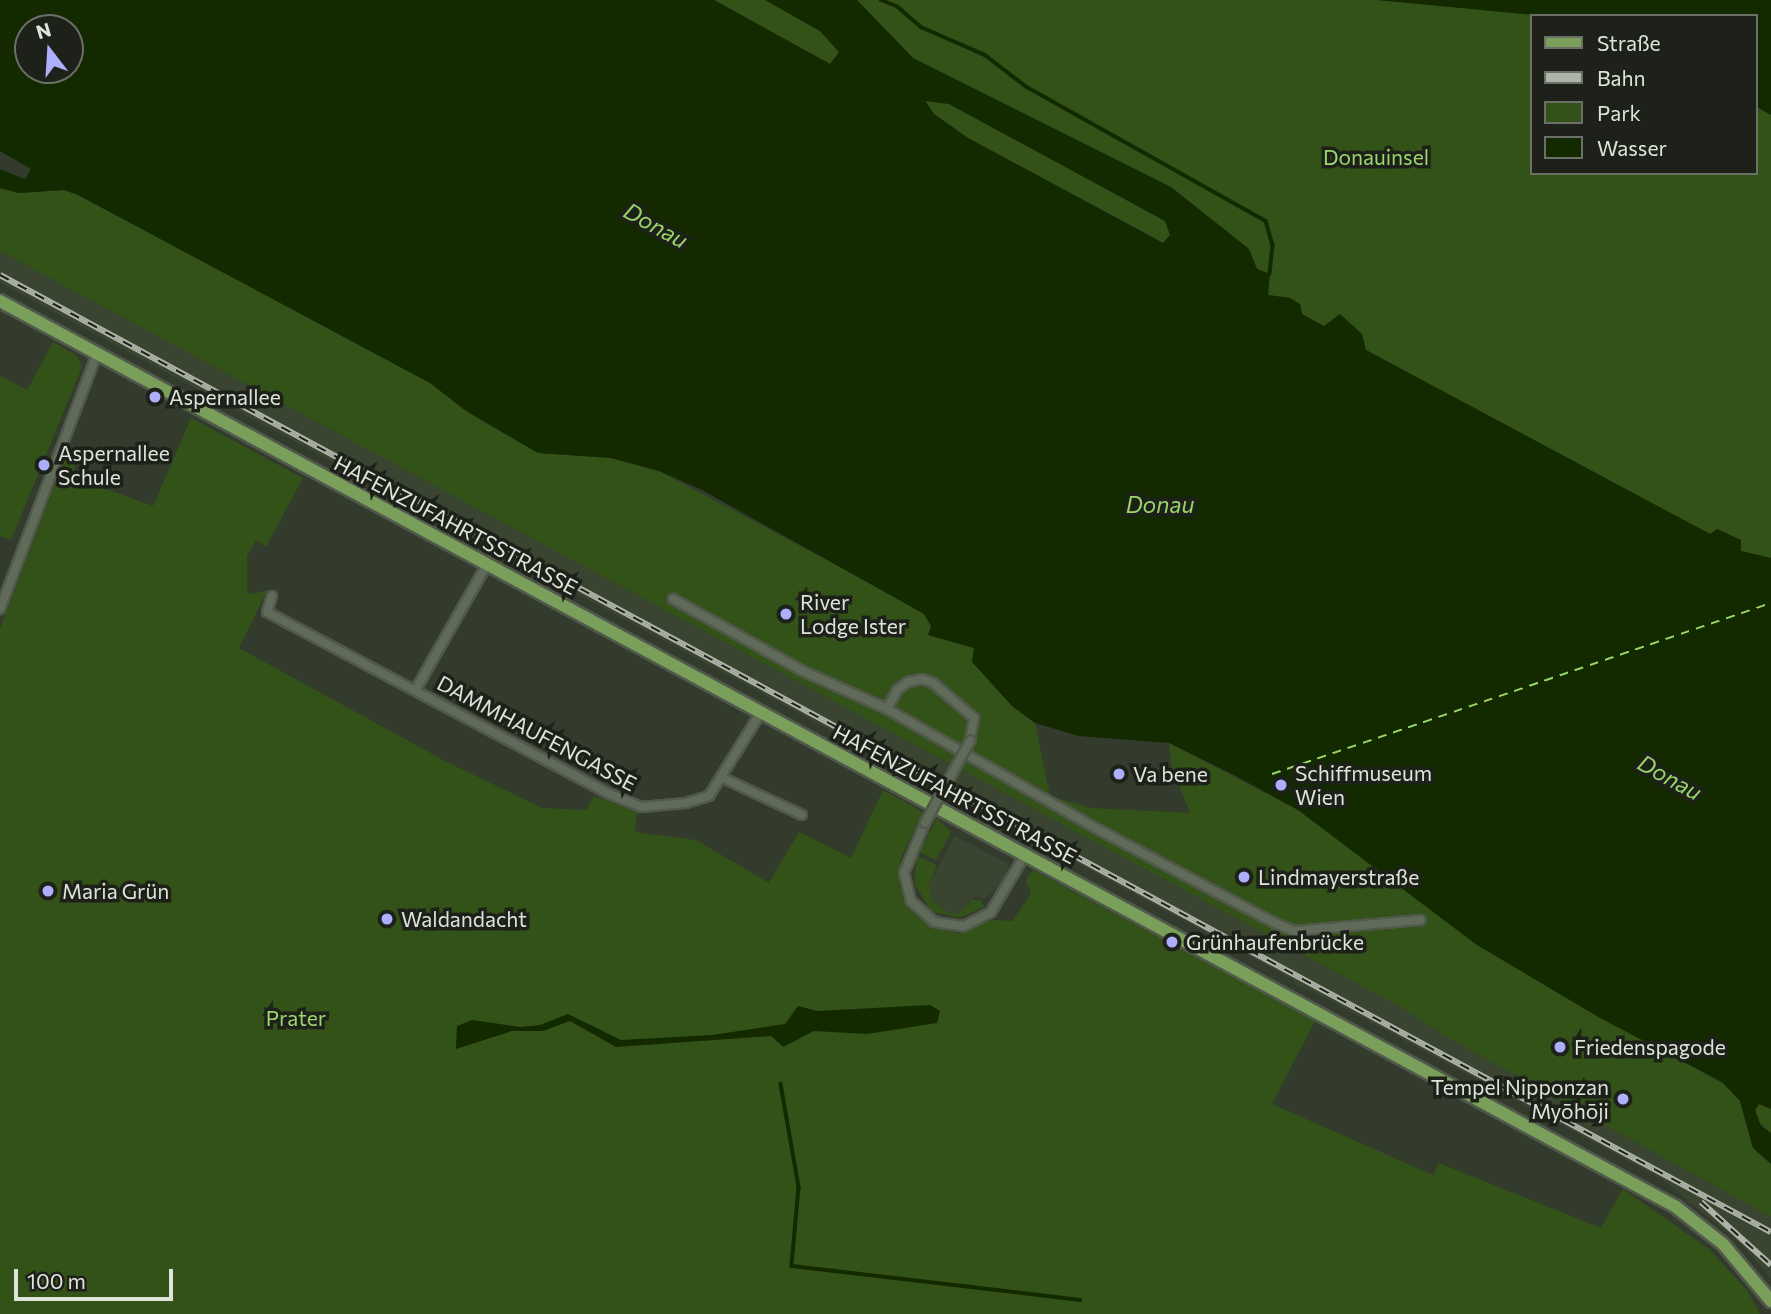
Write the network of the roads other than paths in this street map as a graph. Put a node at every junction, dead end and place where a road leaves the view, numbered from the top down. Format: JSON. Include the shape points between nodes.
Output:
{"nodes":[{"id":1,"x":0,"y":301,"type":"edge"},
{"id":2,"x":97,"y":353,"type":"junction"},
{"id":3,"x":488,"y":563,"type":"junction"},
{"id":4,"x":272,"y":596,"type":"dead end"},
{"id":5,"x":673,"y":599,"type":"dead end"},
{"id":6,"x":0,"y":609,"type":"edge"},
{"id":7,"x":416,"y":689,"type":"junction"},
{"id":8,"x":887,"y":709,"type":"junction"},
{"id":9,"x":761,"y":712,"type":"junction"},
{"id":10,"x":723,"y":778,"type":"junction"},
{"id":11,"x":802,"y":815,"type":"dead end"},
{"id":12,"x":1026,"y":853,"type":"junction"},
{"id":13,"x":1421,"y":920,"type":"dead end"},
{"id":14,"x":1771,"y":1301,"type":"edge"}],
"edges":[{"from":1,"to":2,"type":"main road","name":"HAFENZUFAHRTSSTRASSE"},
{"from":2,"to":3,"type":"main road","name":"HAFENZUFAHRTSSTRASSE"},
{"from":2,"to":6,"type":"street"},
{"from":3,"to":7,"type":"street","name":"DAMMHAUFENGASSE"},
{"from":3,"to":9,"type":"main road","name":"HAFENZUFAHRTSSTRASSE"},
{"from":4,"to":7,"type":"street","name":"DAMMHAUFENGASSE","via":[[267,612]]},
{"from":5,"to":8,"type":"street","via":[[803,671]]},
{"from":7,"to":10,"type":"street","name":"DAMMHAUFENGASSE","via":[[641,807],[709,796]]},
{"from":8,"to":12,"type":"street","bridge":true,"via":[[908,682],[922,679],[974,718],[970,741],[925,823],[904,873],[911,901],[934,922],[964,926],[991,912]]},
{"from":8,"to":13,"type":"street","via":[[1101,831],[1294,931]]},
{"from":9,"to":10,"type":"street","name":"DAMMHAUFENGASSE"},
{"from":9,"to":12,"type":"main road","name":"HAFENZUFAHRTSSTRASSE"},
{"from":10,"to":11,"type":"street"},
{"from":12,"to":14,"type":"main road","name":"HAFENZUFAHRTSSTRASSE","via":[[1676,1207],[1723,1244]]}]}
